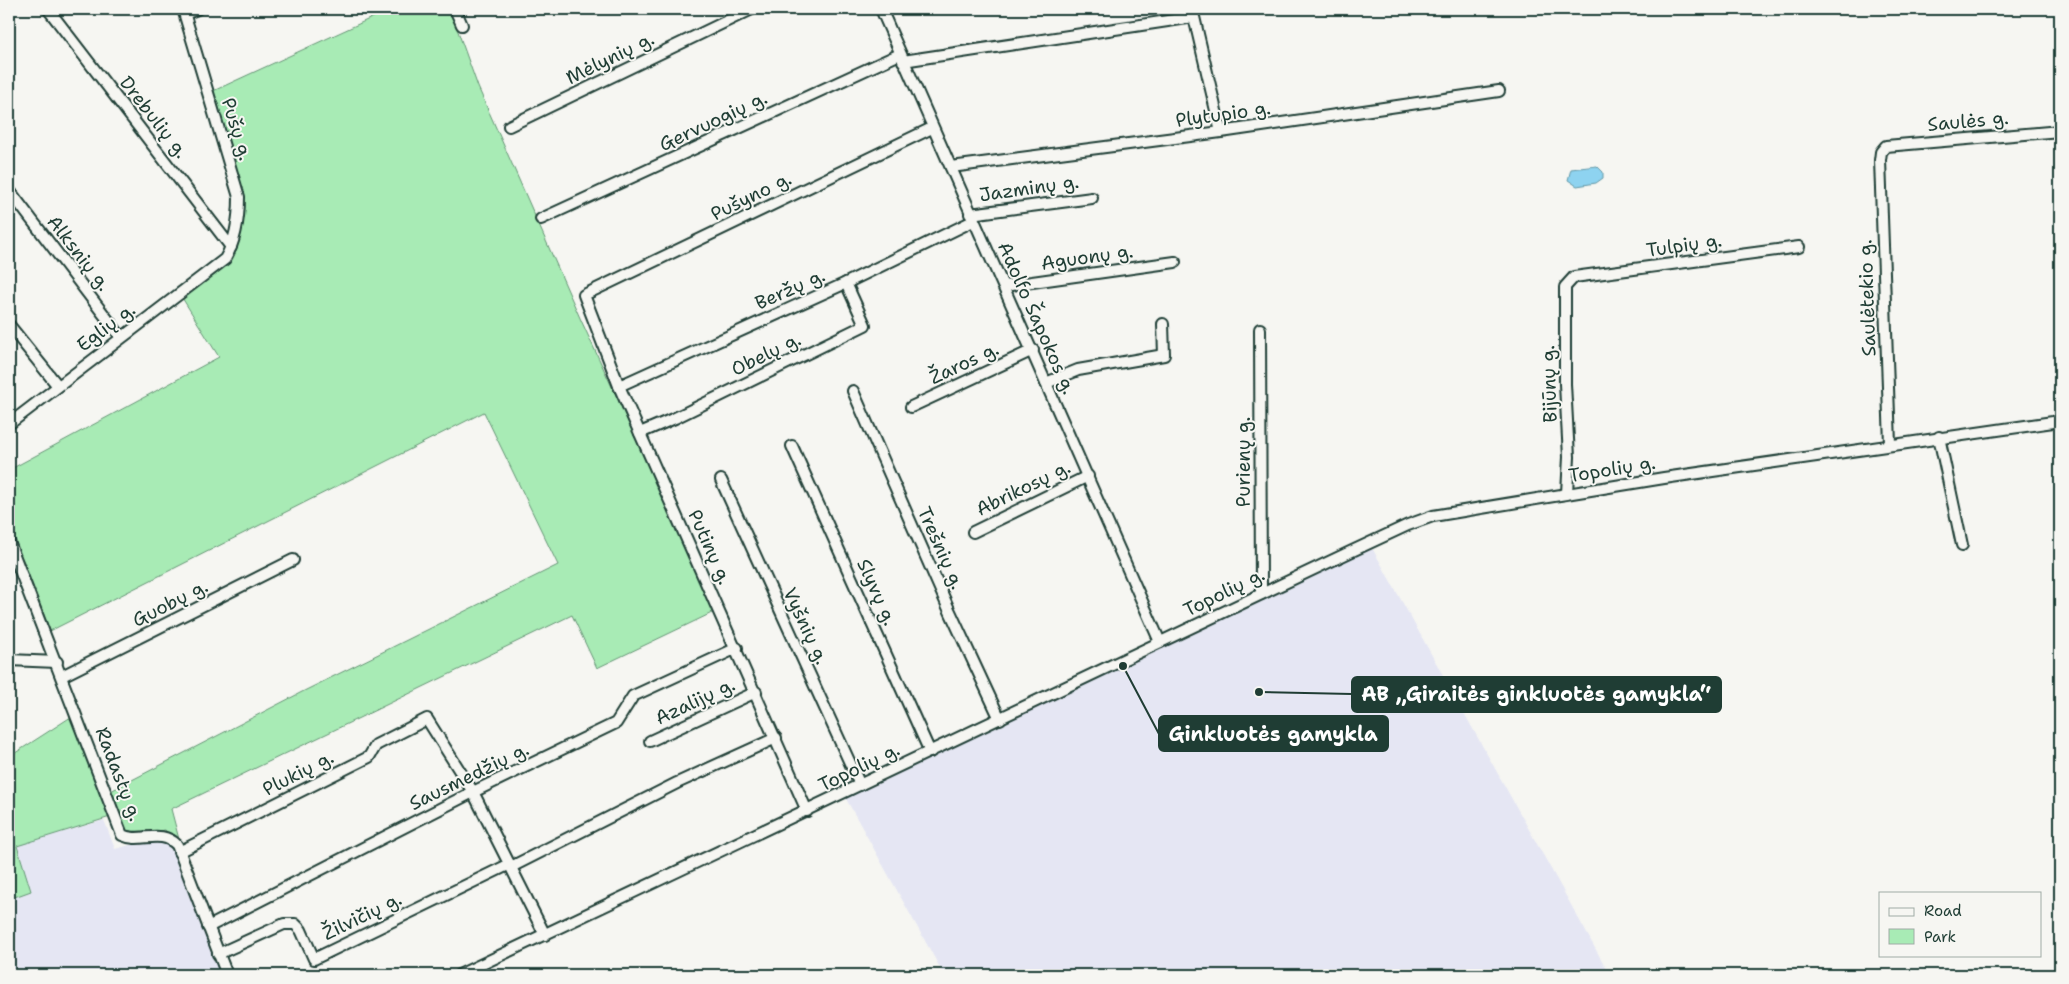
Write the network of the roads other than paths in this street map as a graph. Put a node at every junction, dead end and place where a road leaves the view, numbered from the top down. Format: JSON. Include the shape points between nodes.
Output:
{"nodes":[{"id":1,"x":48,"y":9,"type":"edge"},
{"id":2,"x":197,"y":9,"type":"edge"},
{"id":3,"x":455,"y":9,"type":"edge"},
{"id":4,"x":752,"y":9,"type":"edge"},
{"id":5,"x":880,"y":9,"type":"edge"},
{"id":6,"x":184,"y":12,"type":"edge"},
{"id":7,"x":462,"y":25,"type":"dead end"},
{"id":8,"x":902,"y":57,"type":"junction"},
{"id":9,"x":1499,"y":91,"type":"dead end"},
{"id":10,"x":510,"y":126,"type":"dead end"},
{"id":11,"x":932,"y":128,"type":"junction"},
{"id":12,"x":2060,"y":131,"type":"edge"},
{"id":13,"x":1222,"y":132,"type":"junction"},
{"id":14,"x":1881,"y":152,"type":"joint"},
{"id":15,"x":951,"y":167,"type":"junction"},
{"id":16,"x":9,"y":190,"type":"edge"},
{"id":17,"x":1092,"y":198,"type":"dead end"},
{"id":18,"x":972,"y":217,"type":"junction"},
{"id":19,"x":541,"y":219,"type":"dead end"},
{"id":20,"x":232,"y":247,"type":"junction"},
{"id":21,"x":1799,"y":247,"type":"dead end"},
{"id":22,"x":225,"y":259,"type":"joint"},
{"id":23,"x":1175,"y":262,"type":"dead end"},
{"id":24,"x":1574,"y":277,"type":"joint"},
{"id":25,"x":846,"y":283,"type":"junction"},
{"id":26,"x":1004,"y":286,"type":"junction"},
{"id":27,"x":584,"y":296,"type":"joint"},
{"id":28,"x":1163,"y":324,"type":"dead end"},
{"id":29,"x":9,"y":325,"type":"edge"},
{"id":30,"x":1260,"y":329,"type":"dead end"},
{"id":31,"x":121,"y":337,"type":"junction"},
{"id":32,"x":1033,"y":350,"type":"junction"},
{"id":33,"x":1046,"y":384,"type":"junction"},
{"id":34,"x":58,"y":386,"type":"junction"},
{"id":35,"x":619,"y":386,"type":"junction"},
{"id":36,"x":853,"y":391,"type":"dead end"},
{"id":37,"x":910,"y":407,"type":"dead end"},
{"id":38,"x":2060,"y":420,"type":"edge"},
{"id":39,"x":9,"y":424,"type":"edge"},
{"id":40,"x":640,"y":433,"type":"junction"},
{"id":41,"x":1939,"y":436,"type":"junction"},
{"id":42,"x":1890,"y":444,"type":"junction"},
{"id":43,"x":792,"y":446,"type":"dead end"},
{"id":44,"x":1088,"y":476,"type":"junction"},
{"id":45,"x":721,"y":480,"type":"dead end"},
{"id":46,"x":1566,"y":493,"type":"junction"},
{"id":47,"x":973,"y":532,"type":"dead end"},
{"id":48,"x":9,"y":542,"type":"edge"},
{"id":49,"x":1962,"y":545,"type":"dead end"},
{"id":50,"x":293,"y":560,"type":"dead end"},
{"id":51,"x":1261,"y":594,"type":"junction"},
{"id":52,"x":1160,"y":642,"type":"junction"},
{"id":53,"x":737,"y":648,"type":"junction"},
{"id":54,"x":9,"y":660,"type":"edge"},
{"id":55,"x":57,"y":662,"type":"junction"},
{"id":56,"x":62,"y":676,"type":"junction"},
{"id":57,"x":756,"y":692,"type":"junction"},
{"id":58,"x":1000,"y":718,"type":"junction"},
{"id":59,"x":776,"y":738,"type":"junction"},
{"id":60,"x":650,"y":741,"type":"dead end"},
{"id":61,"x":930,"y":752,"type":"junction"},
{"id":62,"x":860,"y":786,"type":"junction"},
{"id":63,"x":473,"y":792,"type":"junction"},
{"id":64,"x":807,"y":811,"type":"junction"},
{"id":65,"x":179,"y":852,"type":"junction"},
{"id":66,"x":511,"y":866,"type":"junction"},
{"id":67,"x":208,"y":927,"type":"junction"},
{"id":68,"x":545,"y":935,"type":"junction"},
{"id":69,"x":218,"y":954,"type":"junction"},
{"id":70,"x":227,"y":975,"type":"edge"},
{"id":71,"x":459,"y":975,"type":"edge"}],
"edges":[{"from":1,"to":20,"type":"street","name":"Drebulių g."},
{"from":2,"to":6,"type":"street"},
{"from":3,"to":7,"type":"street"},
{"from":4,"to":10,"type":"street","name":"Mėlynių g."},
{"from":5,"to":8,"type":"street","name":"Adolfo Šapokos g."},
{"from":6,"to":20,"type":"street","name":"Pušų g.","via":[[239,197]]},
{"from":8,"to":11,"type":"street","name":"Adolfo Šapokos g."},
{"from":8,"to":13,"type":"street","name":"Gervuogių g.","via":[[1194,17]]},
{"from":8,"to":19,"type":"street","name":"Gervuogių g."},
{"from":9,"to":13,"type":"street","name":"Plytupio g."},
{"from":11,"to":15,"type":"street","name":"Adolfo Šapokos g."},
{"from":11,"to":27,"type":"street","name":"Pušyno g."},
{"from":12,"to":14,"type":"street","name":"Saulės g.","via":[[1886,146]]},
{"from":13,"to":15,"type":"street","name":"Plytupio g."},
{"from":14,"to":42,"type":"street","name":"Saulėtekio g."},
{"from":15,"to":18,"type":"street","name":"Adolfo Šapokos g."},
{"from":16,"to":31,"type":"street","name":"Alksnių g."},
{"from":17,"to":18,"type":"street","name":"Jazminų g."},
{"from":18,"to":25,"type":"street","name":"Beržų g."},
{"from":18,"to":26,"type":"street","name":"Adolfo Šapokos g."},
{"from":20,"to":22,"type":"street","name":"Pušų g."},
{"from":21,"to":24,"type":"street","name":"Tulpių g."},
{"from":22,"to":31,"type":"street","name":"Eglių g."},
{"from":23,"to":26,"type":"street","name":"Aguonų g."},
{"from":24,"to":46,"type":"street","name":"Bijūnų g.","via":[[1565,287],[1569,457]]},
{"from":25,"to":35,"type":"street","name":"Beržų g."},
{"from":25,"to":40,"type":"street","name":"Obelų g.","via":[[865,325]]},
{"from":26,"to":32,"type":"street","name":"Adolfo Šapokos g."},
{"from":27,"to":35,"type":"street","name":"Putinų g."},
{"from":28,"to":33,"type":"street","via":[[1164,356],[1078,370]]},
{"from":29,"to":34,"type":"street"},
{"from":30,"to":51,"type":"street","name":"Purienų g."},
{"from":31,"to":34,"type":"street","name":"Eglių g."},
{"from":32,"to":33,"type":"street","name":"Adolfo Šapokos g."},
{"from":32,"to":37,"type":"street","name":"Žaros g."},
{"from":33,"to":44,"type":"street","name":"Adolfo Šapokos g."},
{"from":34,"to":39,"type":"street","name":"Eglių g."},
{"from":35,"to":40,"type":"street","name":"Putinų g."},
{"from":36,"to":58,"type":"street","name":"Trešnių g."},
{"from":38,"to":41,"type":"street","name":"Topolių g."},
{"from":40,"to":53,"type":"street","name":"Putinų g."},
{"from":41,"to":42,"type":"street","name":"Topolių g."},
{"from":41,"to":49,"type":"street"},
{"from":42,"to":46,"type":"street","name":"Topolių g."},
{"from":43,"to":61,"type":"street","name":"Slyvų g."},
{"from":44,"to":47,"type":"street","name":"Abrikosų g."},
{"from":44,"to":52,"type":"street","name":"Adolfo Šapokos g."},
{"from":45,"to":62,"type":"street","name":"Vyšnių g."},
{"from":46,"to":51,"type":"street","name":"Topolių g.","via":[[1433,516]]},
{"from":48,"to":55,"type":"street","name":"Radastų g."},
{"from":50,"to":56,"type":"street","name":"Guobų g."},
{"from":51,"to":52,"type":"street","name":"Topolių g."},
{"from":52,"to":58,"type":"street","name":"Topolių g."},
{"from":53,"to":57,"type":"street","name":"Putinų g."},
{"from":53,"to":63,"type":"street","name":"Sausmedžių g.","via":[[633,696],[616,724]]},
{"from":54,"to":55,"type":"street"},
{"from":55,"to":56,"type":"street","name":"Radastų g."},
{"from":56,"to":65,"type":"street","name":"Radastų g.","via":[[122,835],[132,839],[161,835],[177,844]]},
{"from":57,"to":59,"type":"street","name":"Putinų g."},
{"from":57,"to":60,"type":"street","name":"Azalijų g."},
{"from":58,"to":61,"type":"street","name":"Topolių g."},
{"from":59,"to":64,"type":"street","name":"Putinų g."},
{"from":59,"to":66,"type":"street","name":"Žilvičių g.","via":[[677,783]]},
{"from":61,"to":62,"type":"street","name":"Topolių g."},
{"from":62,"to":64,"type":"street","name":"Topolių g."},
{"from":63,"to":65,"type":"street","name":"Plukių g.","via":[[427,719],[376,745],[369,757]]},
{"from":63,"to":66,"type":"street"},
{"from":63,"to":67,"type":"street","name":"Sausmedžių g."},
{"from":64,"to":68,"type":"street","name":"Topolių g."},
{"from":65,"to":67,"type":"street","name":"Radastų g."},
{"from":66,"to":68,"type":"street"},
{"from":66,"to":69,"type":"street","name":"Žilvičių g.","via":[[314,959],[301,930],[294,924],[284,924]]},
{"from":67,"to":69,"type":"street","name":"Radastų g."},
{"from":68,"to":71,"type":"street","name":"Topolių g."},
{"from":69,"to":70,"type":"street","name":"Radastų g."}]}
